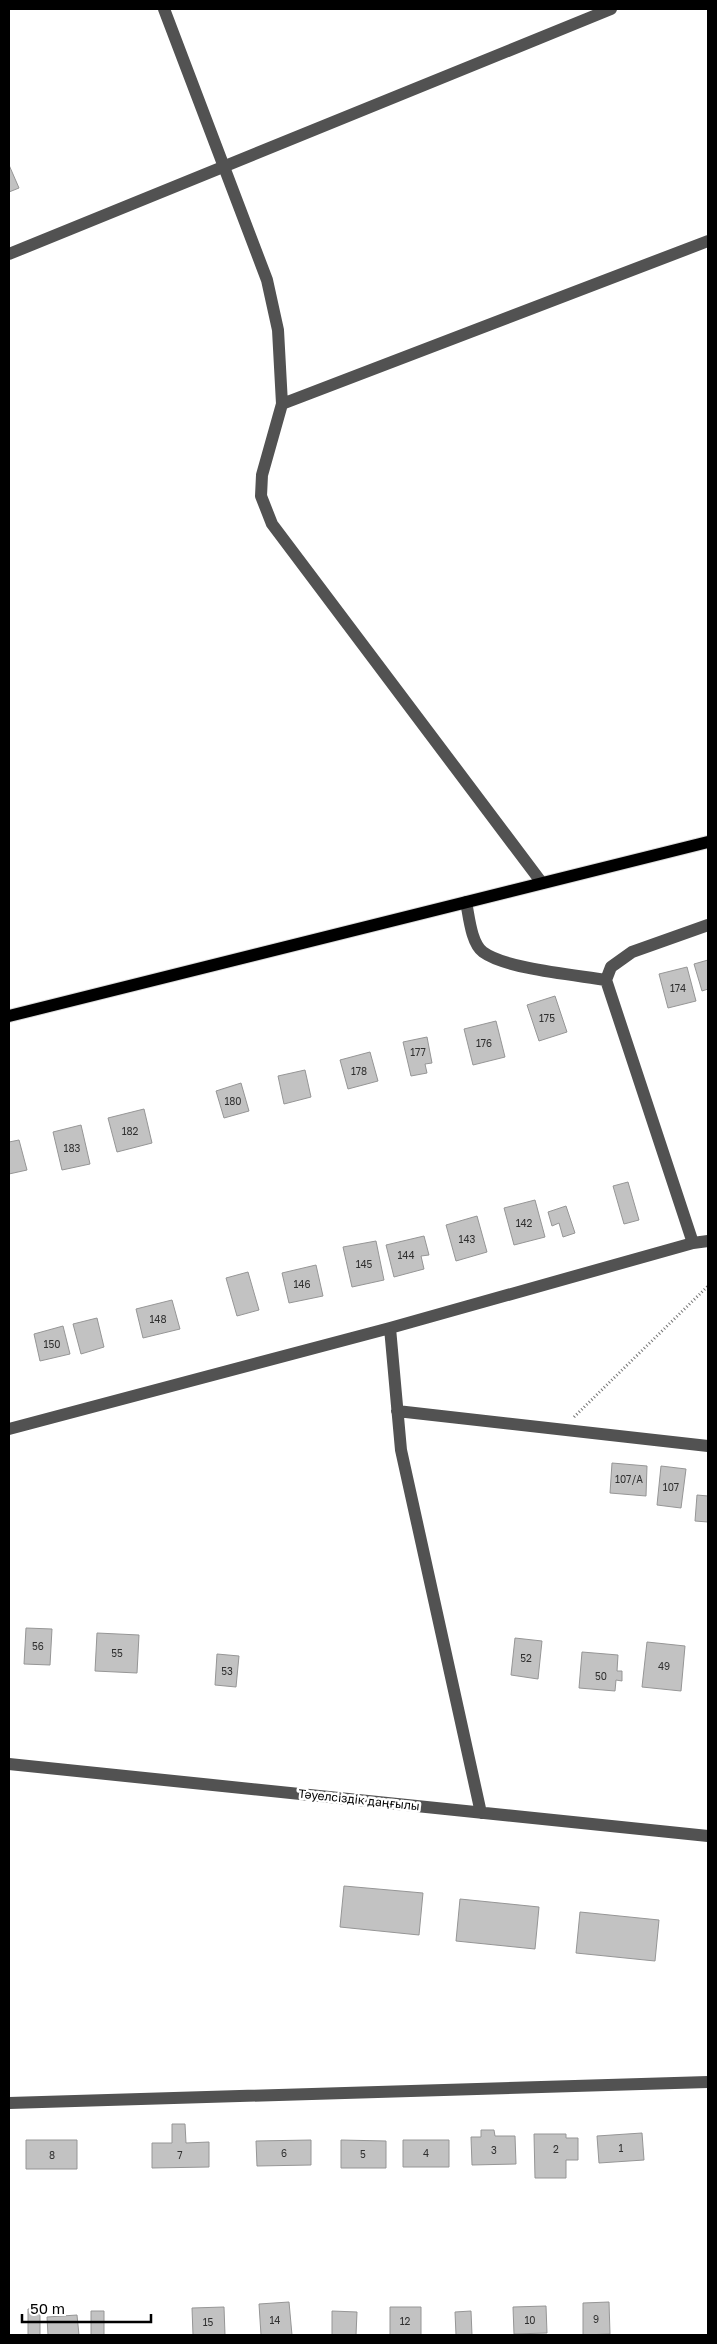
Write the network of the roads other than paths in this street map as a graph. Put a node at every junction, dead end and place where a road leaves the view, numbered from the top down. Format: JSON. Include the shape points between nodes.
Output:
{"nodes":[{"id":1,"x":164,"y":9,"type":"edge"},
{"id":2,"x":611,"y":9,"type":"edge"},
{"id":3,"x":225,"y":166,"type":"junction"},
{"id":4,"x":708,"y":241,"type":"edge"},
{"id":5,"x":9,"y":254,"type":"edge"},
{"id":6,"x":282,"y":404,"type":"junction"},
{"id":7,"x":708,"y":842,"type":"edge"},
{"id":8,"x":542,"y":883,"type":"junction"},
{"id":9,"x":466,"y":902,"type":"junction"},
{"id":10,"x":708,"y":925,"type":"edge"},
{"id":11,"x":606,"y":980,"type":"junction"},
{"id":12,"x":9,"y":1016,"type":"edge"},
{"id":13,"x":708,"y":1241,"type":"edge"},
{"id":14,"x":692,"y":1243,"type":"junction"},
{"id":15,"x":390,"y":1328,"type":"junction"},
{"id":16,"x":397,"y":1411,"type":"junction"},
{"id":17,"x":9,"y":1430,"type":"edge"},
{"id":18,"x":708,"y":1446,"type":"edge"},
{"id":19,"x":9,"y":1764,"type":"edge"},
{"id":20,"x":480,"y":1813,"type":"junction"},
{"id":21,"x":708,"y":1836,"type":"edge"},
{"id":22,"x":708,"y":2082,"type":"edge"},
{"id":23,"x":9,"y":2103,"type":"edge"}],
"edges":[{"from":1,"to":3,"type":"street"},
{"from":2,"to":3,"type":"street"},
{"from":3,"to":5,"type":"street"},
{"from":3,"to":6,"type":"street","via":[[267,280],[278,330]]},
{"from":4,"to":6,"type":"street"},
{"from":6,"to":8,"type":"street","via":[[262,475],[261,496],[272,524]]},
{"from":7,"to":8,"type":"main road"},
{"from":8,"to":9,"type":"main road"},
{"from":9,"to":11,"type":"street","via":[[472,934],[482,952],[516,966]]},
{"from":9,"to":12,"type":"main road"},
{"from":10,"to":11,"type":"street","via":[[632,952],[611,967]]},
{"from":11,"to":14,"type":"street"},
{"from":13,"to":14,"type":"street"},
{"from":14,"to":15,"type":"street"},
{"from":15,"to":16,"type":"street"},
{"from":15,"to":17,"type":"street"},
{"from":16,"to":18,"type":"street"},
{"from":16,"to":20,"type":"street","via":[[401,1450]]},
{"from":19,"to":20,"type":"street","name":"Тәуелсіздік даңғылы"},
{"from":20,"to":21,"type":"street","name":"Тәуелсіздік даңғылы"},
{"from":22,"to":23,"type":"street"}]}
